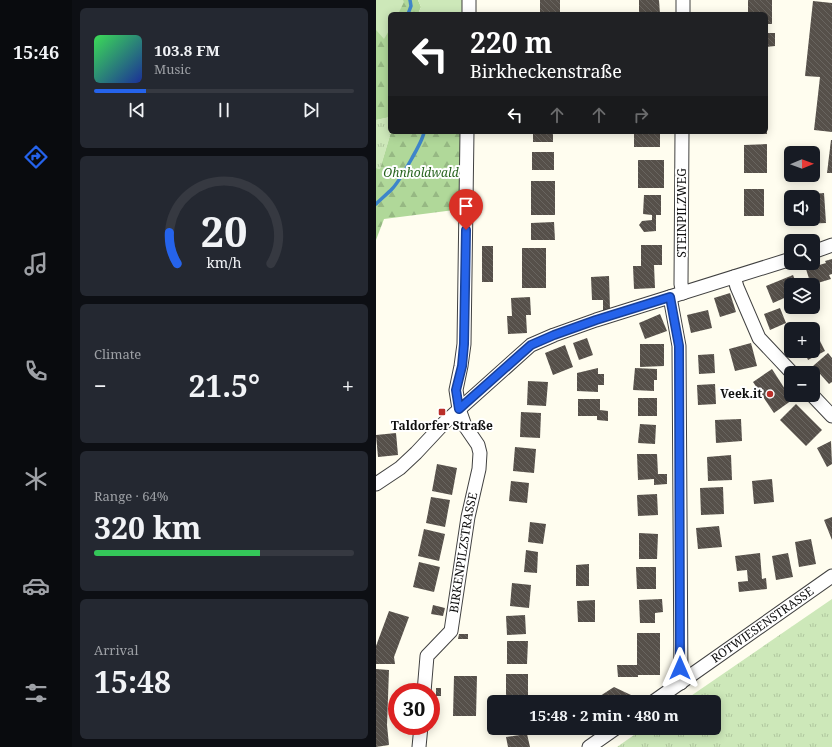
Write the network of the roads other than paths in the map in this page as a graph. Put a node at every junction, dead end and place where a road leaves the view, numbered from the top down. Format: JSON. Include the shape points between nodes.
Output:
{"nodes":[{"id":1,"x":469,"y":0,"type":"edge"},
{"id":2,"x":683,"y":0,"type":"edge"},
{"id":3,"x":469,"y":12,"type":"edge"},
{"id":4,"x":683,"y":12,"type":"edge"},
{"id":5,"x":467,"y":134,"type":"edge"},
{"id":6,"x":682,"y":134,"type":"edge"},
{"id":7,"x":832,"y":246,"type":"edge"},
{"id":8,"x":820,"y":250,"type":"edge"},
{"id":9,"x":784,"y":261,"type":"edge"},
{"id":10,"x":734,"y":277,"type":"junction"},
{"id":11,"x":683,"y":293,"type":"junction"},
{"id":12,"x":670,"y":297,"type":"junction"},
{"id":13,"x":785,"y":366,"type":"edge"},
{"id":14,"x":819,"y":402,"type":"edge"},
{"id":15,"x":459,"y":409,"type":"junction"},
{"id":16,"x":832,"y":416,"type":"edge"},
{"id":17,"x":376,"y":484,"type":"edge"},
{"id":18,"x":832,"y":576,"type":"edge"},
{"id":19,"x":425,"y":683,"type":"edge"},
{"id":20,"x":680,"y":683,"type":"junction"},
{"id":21,"x":663,"y":695,"type":"edge"},
{"id":22,"x":420,"y":735,"type":"edge"},
{"id":23,"x":606,"y":735,"type":"edge"},
{"id":24,"x":419,"y":747,"type":"edge"},
{"id":25,"x":589,"y":747,"type":"edge"}],
"edges":[{"from":1,"to":3,"type":"street"},
{"from":2,"to":4,"type":"street"},
{"from":5,"to":15,"type":"street","via":[[464,344],[456,390]]},
{"from":6,"to":11,"type":"street","name":"STEINPILZWEG"},
{"from":7,"to":8,"type":"street"},
{"from":9,"to":10,"type":"street"},
{"from":10,"to":11,"type":"street"},
{"from":10,"to":13,"type":"street","via":[[759,338]]},
{"from":11,"to":12,"type":"street"},
{"from":12,"to":15,"type":"street","via":[[531,345]]},
{"from":12,"to":20,"type":"street","via":[[679,346]]},
{"from":14,"to":16,"type":"street"},
{"from":15,"to":17,"type":"street","via":[[400,468]]},
{"from":15,"to":19,"type":"street","name":"BIRKENPILZSTRASSE","via":[[465,426],[478,445],[479,469],[468,517],[451,632],[427,656]]},
{"from":18,"to":20,"type":"street","name":"ROTWIESENSTRASSE"},
{"from":20,"to":21,"type":"street","name":"ROTWIESENSTRASSE"},
{"from":22,"to":24,"type":"street"},
{"from":23,"to":25,"type":"street"}]}
